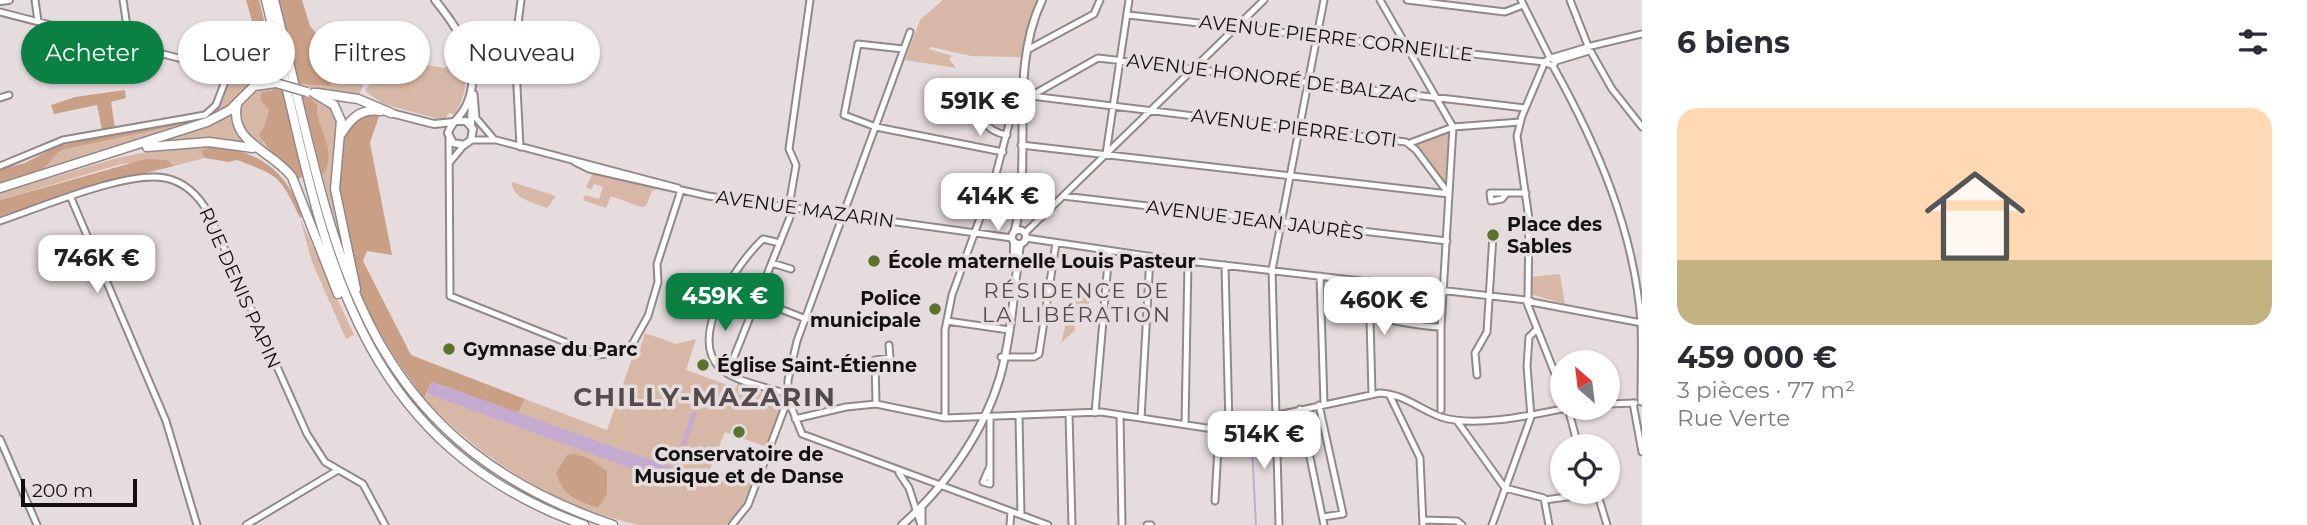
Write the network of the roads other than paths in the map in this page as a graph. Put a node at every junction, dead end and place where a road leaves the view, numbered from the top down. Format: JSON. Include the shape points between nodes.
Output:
{"nodes":[{"id":1,"x":9,"y":0,"type":"edge"},
{"id":2,"x":35,"y":0,"type":"edge"},
{"id":3,"x":123,"y":0,"type":"edge"},
{"id":4,"x":266,"y":0,"type":"edge"},
{"id":5,"x":274,"y":0,"type":"edge"},
{"id":6,"x":437,"y":0,"type":"edge"},
{"id":7,"x":521,"y":0,"type":"edge"},
{"id":8,"x":810,"y":0,"type":"edge"},
{"id":9,"x":1042,"y":0,"type":"edge"},
{"id":10,"x":1100,"y":0,"type":"edge"},
{"id":11,"x":1129,"y":0,"type":"edge"},
{"id":12,"x":1264,"y":0,"type":"edge"},
{"id":13,"x":1324,"y":0,"type":"edge"},
{"id":14,"x":1380,"y":0,"type":"edge"},
{"id":15,"x":1407,"y":0,"type":"edge"},
{"id":16,"x":1570,"y":0,"type":"edge"},
{"id":17,"x":0,"y":1,"type":"edge"},
{"id":18,"x":1522,"y":2,"type":"edge"},
{"id":19,"x":0,"y":12,"type":"edge"},
{"id":20,"x":1128,"y":15,"type":"junction"},
{"id":21,"x":1035,"y":16,"type":"junction"},
{"id":22,"x":34,"y":21,"type":"edge"},
{"id":23,"x":38,"y":21,"type":"edge"},
{"id":24,"x":126,"y":21,"type":"edge"},
{"id":25,"x":1237,"y":26,"type":"junction"},
{"id":26,"x":909,"y":32,"type":"dead end"},
{"id":27,"x":1642,"y":34,"type":"edge"},
{"id":28,"x":1028,"y":36,"type":"junction"},
{"id":29,"x":1317,"y":36,"type":"junction"},
{"id":30,"x":1407,"y":46,"type":"junction"},
{"id":31,"x":903,"y":49,"type":"junction"},
{"id":32,"x":1029,"y":49,"type":"junction"},
{"id":33,"x":1589,"y":49,"type":"junction"},
{"id":34,"x":164,"y":55,"type":"edge"},
{"id":35,"x":1023,"y":60,"type":"junction"},
{"id":36,"x":1121,"y":61,"type":"junction"},
{"id":37,"x":1550,"y":62,"type":"junction"},
{"id":38,"x":1026,"y":69,"type":"junction"},
{"id":39,"x":1194,"y":69,"type":"junction"},
{"id":40,"x":1308,"y":82,"type":"junction"},
{"id":41,"x":311,"y":92,"type":"junction"},
{"id":42,"x":9,"y":94,"type":"dead end"},
{"id":43,"x":474,"y":94,"type":"junction"},
{"id":44,"x":1026,"y":96,"type":"junction"},
{"id":45,"x":1436,"y":97,"type":"junction"},
{"id":46,"x":0,"y":98,"type":"edge"},
{"id":47,"x":237,"y":104,"type":"junction"},
{"id":48,"x":1113,"y":108,"type":"junction"},
{"id":49,"x":1525,"y":108,"type":"junction"},
{"id":50,"x":960,"y":111,"type":"dead end"},
{"id":51,"x":1150,"y":111,"type":"junction"},
{"id":52,"x":391,"y":113,"type":"junction"},
{"id":53,"x":455,"y":121,"type":"junction"},
{"id":54,"x":1520,"y":122,"type":"junction"},
{"id":55,"x":434,"y":124,"type":"junction"},
{"id":56,"x":472,"y":127,"type":"junction"},
{"id":57,"x":876,"y":127,"type":"junction"},
{"id":58,"x":1453,"y":127,"type":"junction"},
{"id":59,"x":1642,"y":127,"type":"edge"},
{"id":60,"x":1299,"y":129,"type":"junction"},
{"id":61,"x":449,"y":135,"type":"junction"},
{"id":62,"x":1007,"y":135,"type":"junction"},
{"id":63,"x":341,"y":136,"type":"junction"},
{"id":64,"x":495,"y":139,"type":"junction"},
{"id":65,"x":471,"y":140,"type":"junction"},
{"id":66,"x":1410,"y":144,"type":"junction"},
{"id":67,"x":464,"y":145,"type":"junction"},
{"id":68,"x":1021,"y":145,"type":"junction"},
{"id":69,"x":520,"y":147,"type":"junction"},
{"id":70,"x":265,"y":152,"type":"junction"},
{"id":71,"x":1003,"y":152,"type":"junction"},
{"id":72,"x":1106,"y":154,"type":"junction"},
{"id":73,"x":450,"y":162,"type":"junction"},
{"id":74,"x":0,"y":166,"type":"edge"},
{"id":75,"x":1290,"y":175,"type":"junction"},
{"id":76,"x":0,"y":189,"type":"edge"},
{"id":77,"x":681,"y":190,"type":"junction"},
{"id":78,"x":1526,"y":193,"type":"junction"},
{"id":79,"x":1450,"y":194,"type":"junction"},
{"id":80,"x":1506,"y":194,"type":"dead end"},
{"id":81,"x":1063,"y":196,"type":"junction"},
{"id":82,"x":71,"y":198,"type":"junction"},
{"id":83,"x":792,"y":206,"type":"junction"},
{"id":84,"x":844,"y":214,"type":"junction"},
{"id":85,"x":0,"y":221,"type":"edge"},
{"id":86,"x":1281,"y":221,"type":"junction"},
{"id":87,"x":973,"y":232,"type":"junction"},
{"id":88,"x":1022,"y":233,"type":"junction"},
{"id":89,"x":1493,"y":235,"type":"dead end"},
{"id":90,"x":1015,"y":241,"type":"junction"},
{"id":91,"x":1447,"y":241,"type":"junction"},
{"id":92,"x":780,"y":243,"type":"junction"},
{"id":93,"x":1056,"y":243,"type":"junction"},
{"id":94,"x":1110,"y":251,"type":"junction"},
{"id":95,"x":1150,"y":256,"type":"junction"},
{"id":96,"x":1188,"y":261,"type":"junction"},
{"id":97,"x":772,"y":263,"type":"junction"},
{"id":98,"x":1225,"y":265,"type":"junction"},
{"id":99,"x":791,"y":269,"type":"dead end"},
{"id":100,"x":1272,"y":270,"type":"junction"},
{"id":101,"x":1320,"y":276,"type":"junction"},
{"id":102,"x":1369,"y":281,"type":"junction"},
{"id":103,"x":1443,"y":290,"type":"junction"},
{"id":104,"x":1489,"y":295,"type":"junction"},
{"id":105,"x":703,"y":297,"type":"dead end"},
{"id":106,"x":757,"y":300,"type":"junction"},
{"id":107,"x":1528,"y":300,"type":"junction"},
{"id":108,"x":715,"y":304,"type":"junction"},
{"id":109,"x":361,"y":312,"type":"junction"},
{"id":110,"x":1371,"y":317,"type":"junction"},
{"id":111,"x":806,"y":319,"type":"junction"},
{"id":112,"x":947,"y":321,"type":"junction"},
{"id":113,"x":1642,"y":323,"type":"edge"},
{"id":114,"x":1441,"y":327,"type":"junction"},
{"id":115,"x":1008,"y":329,"type":"junction"},
{"id":116,"x":1536,"y":330,"type":"junction"},
{"id":117,"x":890,"y":345,"type":"dead end"},
{"id":118,"x":370,"y":350,"type":"junction"},
{"id":119,"x":1003,"y":357,"type":"junction"},
{"id":120,"x":1550,"y":363,"type":"edge"},
{"id":121,"x":728,"y":372,"type":"junction"},
{"id":122,"x":1477,"y":375,"type":"dead end"},
{"id":123,"x":787,"y":391,"type":"junction"},
{"id":124,"x":1372,"y":394,"type":"junction"},
{"id":125,"x":1389,"y":394,"type":"junction"},
{"id":126,"x":788,"y":399,"type":"junction"},
{"id":127,"x":1642,"y":402,"type":"edge"},
{"id":128,"x":1633,"y":403,"type":"junction"},
{"id":129,"x":876,"y":404,"type":"junction"},
{"id":130,"x":1322,"y":404,"type":"junction"},
{"id":131,"x":1620,"y":404,"type":"edge"},
{"id":132,"x":1300,"y":410,"type":"junction"},
{"id":133,"x":1441,"y":410,"type":"dead end"},
{"id":134,"x":1550,"y":411,"type":"edge"},
{"id":135,"x":1095,"y":413,"type":"junction"},
{"id":136,"x":1069,"y":414,"type":"junction"},
{"id":137,"x":1120,"y":415,"type":"junction"},
{"id":138,"x":1532,"y":415,"type":"junction"},
{"id":139,"x":1275,"y":416,"type":"junction"},
{"id":140,"x":1019,"y":417,"type":"junction"},
{"id":141,"x":945,"y":418,"type":"junction"},
{"id":142,"x":987,"y":418,"type":"junction"},
{"id":143,"x":1141,"y":418,"type":"junction"},
{"id":144,"x":795,"y":419,"type":"junction"},
{"id":145,"x":1457,"y":421,"type":"junction"},
{"id":146,"x":1185,"y":425,"type":"junction"},
{"id":147,"x":1229,"y":426,"type":"junction"},
{"id":148,"x":1219,"y":428,"type":"junction"},
{"id":149,"x":0,"y":439,"type":"edge"},
{"id":150,"x":1642,"y":452,"type":"edge"},
{"id":151,"x":325,"y":462,"type":"junction"},
{"id":152,"x":990,"y":466,"type":"dead end"},
{"id":153,"x":338,"y":470,"type":"junction"},
{"id":154,"x":900,"y":473,"type":"junction"},
{"id":155,"x":324,"y":479,"type":"junction"},
{"id":156,"x":919,"y":479,"type":"junction"},
{"id":157,"x":940,"y":486,"type":"junction"},
{"id":158,"x":909,"y":488,"type":"junction"},
{"id":159,"x":1505,"y":488,"type":"junction"},
{"id":160,"x":1550,"y":499,"type":"edge"},
{"id":161,"x":1545,"y":500,"type":"junction"},
{"id":162,"x":1215,"y":501,"type":"dead end"},
{"id":163,"x":1601,"y":504,"type":"edge"},
{"id":164,"x":1010,"y":512,"type":"junction"},
{"id":165,"x":917,"y":513,"type":"junction"},
{"id":166,"x":1021,"y":515,"type":"junction"},
{"id":167,"x":560,"y":516,"type":"junction"},
{"id":168,"x":1323,"y":517,"type":"junction"},
{"id":169,"x":1423,"y":523,"type":"edge"},
{"id":170,"x":37,"y":525,"type":"edge"},
{"id":171,"x":197,"y":525,"type":"edge"},
{"id":172,"x":246,"y":525,"type":"edge"},
{"id":173,"x":385,"y":525,"type":"edge"},
{"id":174,"x":571,"y":525,"type":"edge"},
{"id":175,"x":584,"y":525,"type":"edge"},
{"id":176,"x":613,"y":525,"type":"edge"},
{"id":177,"x":732,"y":525,"type":"edge"},
{"id":178,"x":902,"y":525,"type":"edge"},
{"id":179,"x":922,"y":525,"type":"edge"},
{"id":180,"x":1010,"y":525,"type":"edge"},
{"id":181,"x":1048,"y":525,"type":"edge"},
{"id":182,"x":1072,"y":525,"type":"edge"},
{"id":183,"x":1122,"y":525,"type":"edge"},
{"id":184,"x":1279,"y":525,"type":"edge"},
{"id":185,"x":1324,"y":525,"type":"edge"},
{"id":186,"x":1462,"y":525,"type":"edge"},
{"id":187,"x":1492,"y":525,"type":"edge"},
{"id":188,"x":1549,"y":525,"type":"edge"},
{"id":189,"x":1607,"y":525,"type":"edge"}],
"edges":[{"from":1,"to":17,"type":"main road"},
{"from":2,"to":23,"type":"street"},
{"from":3,"to":24,"type":"street"},
{"from":4,"to":118,"type":"highway","via":[[331,258]]},
{"from":5,"to":109,"type":"highway","via":[[339,255]]},
{"from":6,"to":43,"type":"main road","via":[[464,32],[473,53]]},
{"from":6,"to":53,"type":"main road","via":[[458,30],[471,62],[469,100]]},
{"from":7,"to":69,"type":"street","via":[[516,47]]},
{"from":8,"to":83,"type":"street","via":[[789,149],[796,165]]},
{"from":9,"to":21,"type":"main road"},
{"from":10,"to":32,"type":"street","via":[[1094,14]]},
{"from":11,"to":20,"type":"street"},
{"from":12,"to":25,"type":"street"},
{"from":13,"to":29,"type":"street"},
{"from":14,"to":30,"type":"street"},
{"from":15,"to":18,"type":"street","via":[[1505,12]]},
{"from":16,"to":33,"type":"street"},
{"from":18,"to":37,"type":"street"},
{"from":19,"to":22,"type":"street"},
{"from":20,"to":25,"type":"street","name":"AVENUE PIERRE CORNEILLE"},
{"from":20,"to":36,"type":"street"},
{"from":21,"to":28,"type":"main road"},
{"from":21,"to":32,"type":"main road"},
{"from":25,"to":29,"type":"street","name":"AVENUE PIERRE CORNEILLE"},
{"from":25,"to":39,"type":"street"},
{"from":26,"to":31,"type":"street"},
{"from":27,"to":33,"type":"street"},
{"from":28,"to":32,"type":"main road"},
{"from":28,"to":35,"type":"main road"},
{"from":29,"to":30,"type":"street","name":"AVENUE PIERRE CORNEILLE"},
{"from":29,"to":40,"type":"street"},
{"from":30,"to":37,"type":"street","name":"AVENUE PIERRE CORNEILLE"},
{"from":30,"to":45,"type":"street"},
{"from":31,"to":57,"type":"street"},
{"from":31,"to":57,"type":"street","via":[[858,44],[844,115]]},
{"from":32,"to":38,"type":"main road"},
{"from":33,"to":37,"type":"street"},
{"from":33,"to":59,"type":"street"},
{"from":34,"to":74,"type":"street","via":[[229,71],[216,105],[205,115],[63,140]]},
{"from":35,"to":38,"type":"main road"},
{"from":35,"to":44,"type":"main road"},
{"from":36,"to":39,"type":"street","name":"AVENUE HONORÉ DE BALZAC"},
{"from":36,"to":44,"type":"street","name":"AVENUE HONORÉ DE BALZAC","via":[[1091,60]]},
{"from":36,"to":48,"type":"street"},
{"from":37,"to":49,"type":"street"},
{"from":37,"to":113,"type":"street","via":[[1616,199]]},
{"from":38,"to":44,"type":"main road"},
{"from":39,"to":40,"type":"street","name":"AVENUE HONORÉ DE BALZAC"},
{"from":39,"to":51,"type":"street"},
{"from":40,"to":45,"type":"street","name":"AVENUE HONORÉ DE BALZAC"},
{"from":40,"to":60,"type":"street"},
{"from":41,"to":47,"type":"highway","bridge":true,"via":[[276,83],[254,86]]},
{"from":41,"to":52,"type":"highway","via":[[358,99]]},
{"from":41,"to":63,"type":"highway","via":[[337,109]]},
{"from":42,"to":46,"type":"street"},
{"from":43,"to":56,"type":"main road"},
{"from":43,"to":64,"type":"street","via":[[476,118],[483,131]]},
{"from":44,"to":48,"type":"street","name":"AVENUE PIERRE LOTI"},
{"from":44,"to":62,"type":"street","via":[[1015,101]]},
{"from":44,"to":68,"type":"main road"},
{"from":45,"to":49,"type":"street","name":"AVENUE HONORÉ DE BALZAC"},
{"from":45,"to":58,"type":"street"},
{"from":47,"to":70,"type":"highway","via":[[238,129]]},
{"from":47,"to":76,"type":"highway","via":[[219,117],[174,134]]},
{"from":48,"to":51,"type":"street","name":"AVENUE PIERRE LOTI"},
{"from":48,"to":72,"type":"street"},
{"from":49,"to":54,"type":"street"},
{"from":50,"to":62,"type":"street","via":[[975,113],[992,132]]},
{"from":51,"to":60,"type":"street","name":"AVENUE PIERRE LOTI"},
{"from":51,"to":72,"type":"street"},
{"from":52,"to":55,"type":"main road"},
{"from":52,"to":63,"type":"highway","via":[[370,110],[359,114]]},
{"from":53,"to":55,"type":"main road"},
{"from":53,"to":56,"type":"main road","via":[[466,121]]},
{"from":53,"to":61,"type":"main road"},
{"from":54,"to":58,"type":"street"},
{"from":54,"to":78,"type":"street","via":[[1518,142]]},
{"from":55,"to":61,"type":"main road"},
{"from":56,"to":64,"type":"street","name":"AVENUE MAZARIN"},
{"from":56,"to":65,"type":"main road"},
{"from":57,"to":71,"type":"street"},
{"from":57,"to":84,"type":"street"},
{"from":58,"to":66,"type":"street"},
{"from":58,"to":79,"type":"street"},
{"from":60,"to":66,"type":"street","name":"AVENUE PIERRE LOTI"},
{"from":60,"to":75,"type":"street"},
{"from":61,"to":67,"type":"main road","via":[[457,145]]},
{"from":61,"to":73,"type":"street"},
{"from":62,"to":71,"type":"street"},
{"from":63,"to":109,"type":"highway","via":[[336,195]]},
{"from":64,"to":65,"type":"street","name":"AVENUE MAZARIN"},
{"from":64,"to":69,"type":"street","name":"AVENUE MAZARIN"},
{"from":65,"to":67,"type":"main road"},
{"from":66,"to":79,"type":"street","name":"AVENUE PIERRE LOTI"},
{"from":67,"to":73,"type":"street"},
{"from":68,"to":72,"type":"street"},
{"from":68,"to":88,"type":"main road","via":[[1018,211]]},
{"from":69,"to":77,"type":"street","name":"AVENUE MAZARIN"},
{"from":70,"to":76,"type":"highway","via":[[222,143],[155,146]]},
{"from":70,"to":118,"type":"highway","via":[[292,177],[344,308]]},
{"from":71,"to":87,"type":"street"},
{"from":72,"to":75,"type":"street"},
{"from":72,"to":81,"type":"street"},
{"from":73,"to":77,"type":"street","via":[[449,290],[454,299],[606,356],[619,354],[633,343],[648,316],[658,282],[657,264]]},
{"from":75,"to":79,"type":"street"},
{"from":75,"to":86,"type":"street"},
{"from":77,"to":83,"type":"street","name":"AVENUE MAZARIN"},
{"from":78,"to":80,"type":"street"},
{"from":78,"to":107,"type":"street"},
{"from":79,"to":91,"type":"street"},
{"from":81,"to":86,"type":"street","name":"AVENUE JEAN JAURÈS"},
{"from":81,"to":88,"type":"street"},
{"from":82,"to":85,"type":"street","name":"RUE DENIS PAPIN"},
{"from":82,"to":151,"type":"street","name":"RUE DENIS PAPIN","via":[[153,177],[178,181],[199,197],[291,404]]},
{"from":82,"to":171,"type":"street","via":[[166,421]]},
{"from":83,"to":84,"type":"street","name":"AVENUE MAZARIN"},
{"from":83,"to":92,"type":"street"},
{"from":84,"to":87,"type":"street","name":"AVENUE MAZARIN"},
{"from":84,"to":111,"type":"street"},
{"from":86,"to":91,"type":"street","name":"AVENUE JEAN JAURÈS"},
{"from":86,"to":100,"type":"street"},
{"from":87,"to":90,"type":"street","name":"AVENUE MAZARIN"},
{"from":87,"to":112,"type":"street"},
{"from":88,"to":90,"type":"main road"},
{"from":88,"to":90,"type":"main road"},
{"from":88,"to":93,"type":"street"},
{"from":89,"to":104,"type":"street"},
{"from":90,"to":115,"type":"main road"},
{"from":91,"to":103,"type":"street"},
{"from":92,"to":97,"type":"street"},
{"from":92,"to":108,"type":"street","via":[[763,239],[750,251]]},
{"from":93,"to":94,"type":"street"},
{"from":93,"to":119,"type":"street","via":[[1041,349],[1034,357]]},
{"from":94,"to":95,"type":"street"},
{"from":94,"to":135,"type":"street"},
{"from":95,"to":96,"type":"street"},
{"from":95,"to":143,"type":"street"},
{"from":96,"to":98,"type":"street"},
{"from":96,"to":146,"type":"street"},
{"from":97,"to":99,"type":"street"},
{"from":97,"to":106,"type":"street"},
{"from":98,"to":100,"type":"street"},
{"from":98,"to":147,"type":"street"},
{"from":100,"to":101,"type":"street"},
{"from":100,"to":139,"type":"street"},
{"from":101,"to":102,"type":"street"},
{"from":101,"to":130,"type":"street"},
{"from":102,"to":103,"type":"street"},
{"from":102,"to":110,"type":"street"},
{"from":103,"to":104,"type":"street"},
{"from":103,"to":114,"type":"street"},
{"from":104,"to":107,"type":"street"},
{"from":104,"to":122,"type":"street","via":[[1487,336],[1475,357]]},
{"from":105,"to":108,"type":"street"},
{"from":106,"to":111,"type":"street"},
{"from":106,"to":121,"type":"street"},
{"from":107,"to":113,"type":"street"},
{"from":107,"to":116,"type":"street"},
{"from":108,"to":121,"type":"street","via":[[710,351]]},
{"from":109,"to":176,"type":"highway","via":[[408,387],[464,446],[534,493]]},
{"from":110,"to":114,"type":"street","via":[[1400,320],[1407,326]]},
{"from":110,"to":124,"type":"street"},
{"from":111,"to":123,"type":"street"},
{"from":112,"to":115,"type":"street"},
{"from":112,"to":141,"type":"street"},
{"from":113,"to":127,"type":"street"},
{"from":114,"to":133,"type":"street"},
{"from":115,"to":119,"type":"main road"},
{"from":116,"to":120,"type":"street"},
{"from":116,"to":138,"type":"street","via":[[1529,337],[1527,366]]},
{"from":117,"to":129,"type":"street","via":[[890,358],[875,360]]},
{"from":118,"to":167,"type":"highway","via":[[405,401],[455,452],[507,489]]},
{"from":119,"to":142,"type":"main road"},
{"from":121,"to":123,"type":"street"},
{"from":123,"to":126,"type":"street"},
{"from":124,"to":125,"type":"street"},
{"from":124,"to":130,"type":"street"},
{"from":125,"to":145,"type":"street"},
{"from":125,"to":169,"type":"street","via":[[1420,458]]},
{"from":126,"to":144,"type":"street"},
{"from":126,"to":177,"type":"street","via":[[744,511]]},
{"from":127,"to":128,"type":"street"},
{"from":128,"to":131,"type":"street"},
{"from":128,"to":150,"type":"street"},
{"from":129,"to":141,"type":"street"},
{"from":129,"to":144,"type":"street"},
{"from":130,"to":132,"type":"street"},
{"from":130,"to":168,"type":"street","via":[[1343,514]]},
{"from":132,"to":139,"type":"street"},
{"from":132,"to":168,"type":"street"},
{"from":134,"to":138,"type":"street"},
{"from":135,"to":136,"type":"street"},
{"from":135,"to":137,"type":"street"},
{"from":136,"to":140,"type":"street"},
{"from":136,"to":182,"type":"street"},
{"from":137,"to":143,"type":"street"},
{"from":137,"to":183,"type":"street"},
{"from":138,"to":145,"type":"street"},
{"from":138,"to":159,"type":"street"},
{"from":139,"to":147,"type":"street"},
{"from":139,"to":184,"type":"street"},
{"from":140,"to":142,"type":"street"},
{"from":140,"to":166,"type":"street"},
{"from":141,"to":142,"type":"street"},
{"from":142,"to":152,"type":"street"},
{"from":142,"to":157,"type":"main road"},
{"from":143,"to":146,"type":"street"},
{"from":144,"to":154,"type":"street","via":[[802,434]]},
{"from":145,"to":159,"type":"street"},
{"from":146,"to":148,"type":"street"},
{"from":147,"to":148,"type":"street"},
{"from":148,"to":162,"type":"street"},
{"from":149,"to":170,"type":"street"},
{"from":151,"to":153,"type":"street","name":"RUE DENIS PAPIN"},
{"from":151,"to":155,"type":"street"},
{"from":153,"to":155,"type":"street"},
{"from":153,"to":173,"type":"street","name":"RUE DENIS PAPIN","via":[[363,484]]},
{"from":154,"to":156,"type":"street"},
{"from":154,"to":158,"type":"street"},
{"from":155,"to":172,"type":"street"},
{"from":156,"to":157,"type":"street"},
{"from":156,"to":158,"type":"street"},
{"from":157,"to":164,"type":"street"},
{"from":157,"to":165,"type":"main road"},
{"from":158,"to":165,"type":"street"},
{"from":159,"to":161,"type":"street"},
{"from":159,"to":187,"type":"street"},
{"from":160,"to":161,"type":"street"},
{"from":161,"to":188,"type":"street"},
{"from":163,"to":189,"type":"street"},
{"from":164,"to":166,"type":"street"},
{"from":164,"to":180,"type":"street"},
{"from":165,"to":178,"type":"main road"},
{"from":165,"to":179,"type":"street"},
{"from":165,"to":179,"type":"street"},
{"from":166,"to":181,"type":"street"},
{"from":167,"to":174,"type":"highway"},
{"from":167,"to":175,"type":"highway"},
{"from":168,"to":185,"type":"street"},
{"from":169,"to":186,"type":"street","via":[[1457,521]]}]}
